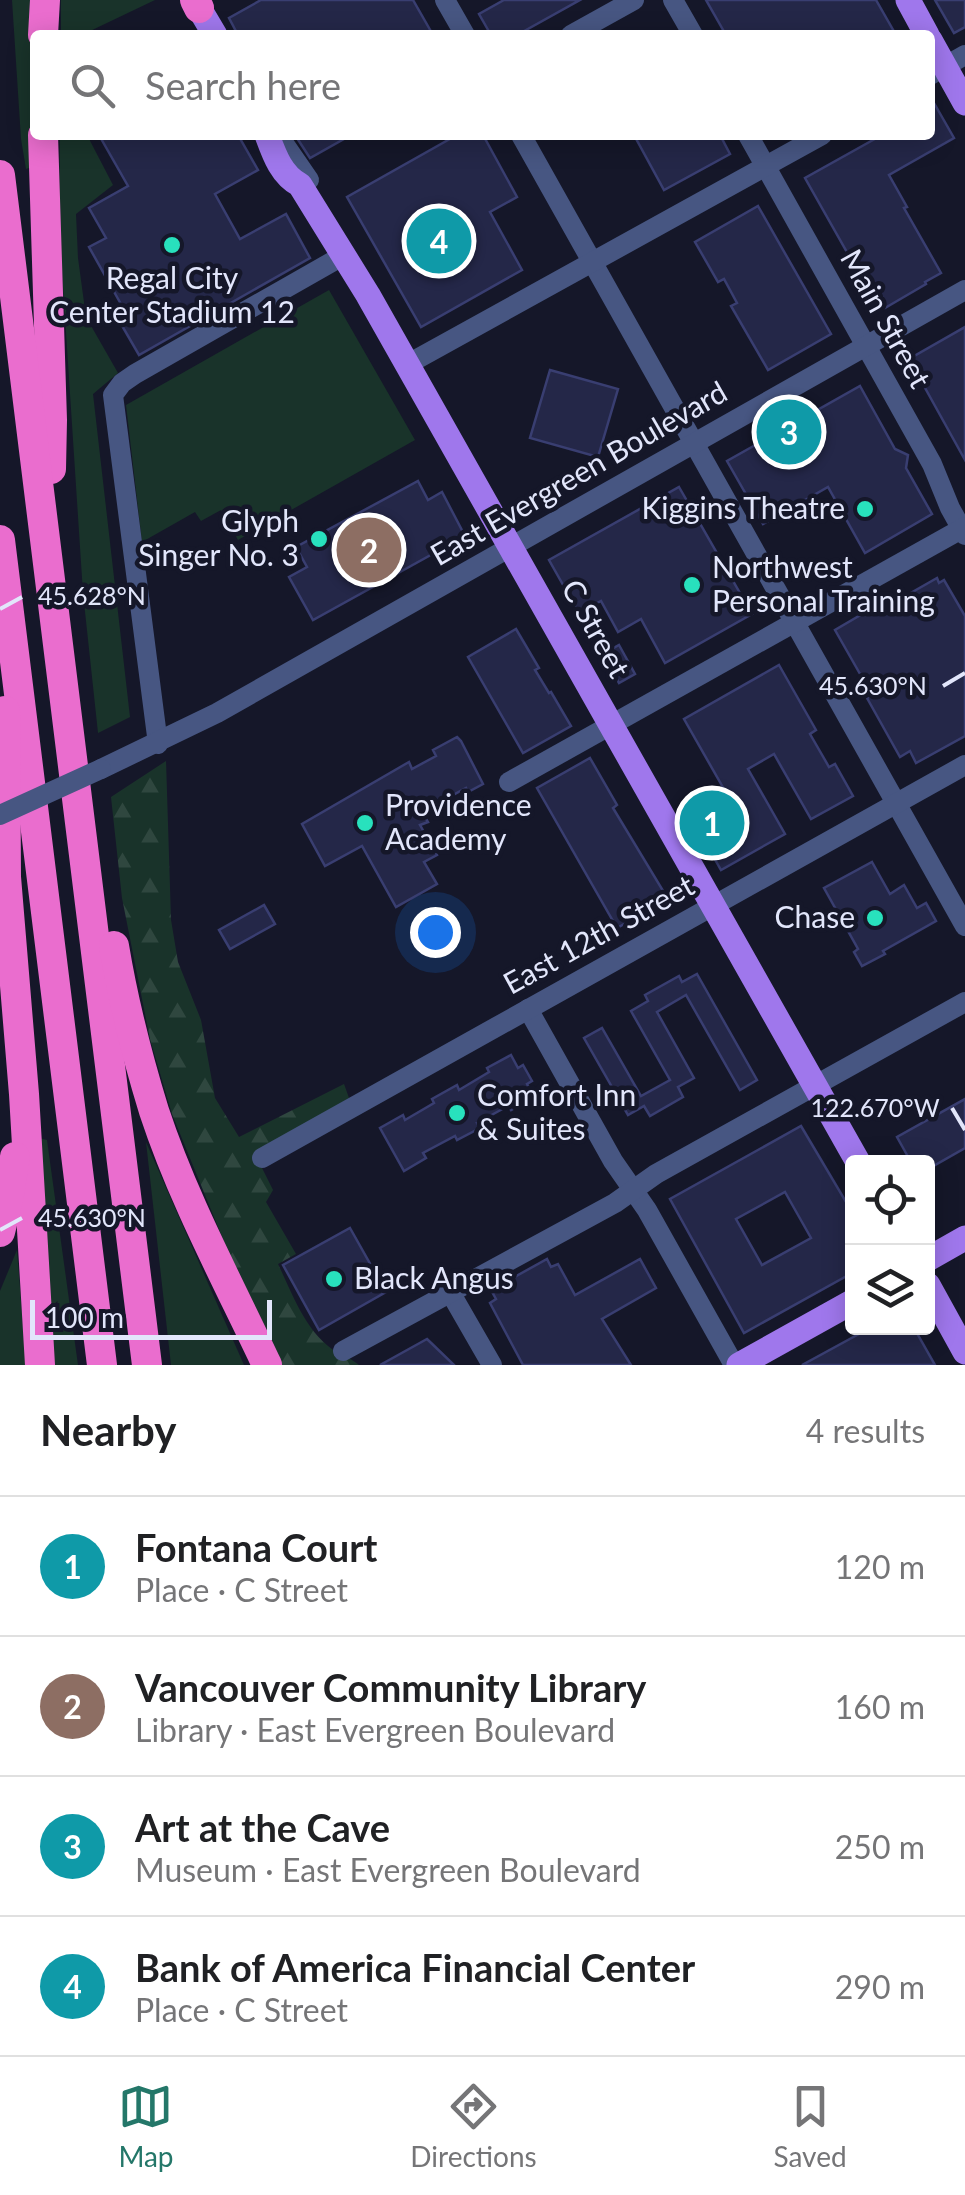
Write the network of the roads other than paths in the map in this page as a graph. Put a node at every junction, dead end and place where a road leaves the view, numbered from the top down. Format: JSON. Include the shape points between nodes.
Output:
{"nodes":[{"id":1,"x":44,"y":0,"type":"edge"},
{"id":2,"x":445,"y":0,"type":"edge"},
{"id":3,"x":634,"y":0,"type":"edge"},
{"id":4,"x":673,"y":0,"type":"edge"},
{"id":5,"x":908,"y":0,"type":"edge"},
{"id":6,"x":203,"y":3,"type":"edge"},
{"id":7,"x":43,"y":30,"type":"edge"},
{"id":8,"x":213,"y":30,"type":"edge"},
{"id":9,"x":462,"y":30,"type":"edge"},
{"id":10,"x":580,"y":30,"type":"edge"},
{"id":11,"x":689,"y":30,"type":"edge"},
{"id":12,"x":924,"y":30,"type":"edge"},
{"id":13,"x":947,"y":66,"type":"edge"},
{"id":14,"x":965,"y":103,"type":"edge"},
{"id":15,"x":43,"y":140,"type":"edge"},
{"id":16,"x":269,"y":140,"type":"edge"},
{"id":17,"x":281,"y":140,"type":"edge"},
{"id":18,"x":524,"y":140,"type":"edge"},
{"id":19,"x":751,"y":140,"type":"edge"},
{"id":20,"x":813,"y":140,"type":"edge"},
{"id":21,"x":765,"y":166,"type":"junction"},
{"id":22,"x":0,"y":175,"type":"edge"},
{"id":23,"x":304,"y":183,"type":"junction"},
{"id":24,"x":344,"y":256,"type":"junction"},
{"id":25,"x":592,"y":262,"type":"junction"},
{"id":26,"x":965,"y":290,"type":"edge"},
{"id":27,"x":865,"y":346,"type":"junction"},
{"id":28,"x":408,"y":364,"type":"junction"},
{"id":29,"x":695,"y":443,"type":"junction"},
{"id":30,"x":964,"y":530,"type":"edge"},
{"id":31,"x":511,"y":546,"type":"junction"},
{"id":32,"x":1,"y":551,"type":"edge"},
{"id":33,"x":48,"y":567,"type":"junction"},
{"id":34,"x":795,"y":621,"type":"junction"},
{"id":35,"x":611,"y":724,"type":"junction"},
{"id":36,"x":70,"y":743,"type":"junction"},
{"id":37,"x":148,"y":748,"type":"junction"},
{"id":38,"x":965,"y":765,"type":"edge"},
{"id":39,"x":508,"y":782,"type":"dead end"},
{"id":40,"x":896,"y":804,"type":"junction"},
{"id":41,"x":0,"y":815,"type":"edge"},
{"id":42,"x":713,"y":905,"type":"junction"},
{"id":43,"x":965,"y":926,"type":"edge"},
{"id":44,"x":965,"y":1002,"type":"edge"},
{"id":45,"x":528,"y":1009,"type":"junction"},
{"id":46,"x":814,"y":1085,"type":"junction"},
{"id":47,"x":24,"y":1094,"type":"junction"},
{"id":48,"x":854,"y":1155,"type":"edge"},
{"id":49,"x":262,"y":1158,"type":"dead end"},
{"id":50,"x":633,"y":1190,"type":"junction"},
{"id":51,"x":0,"y":1232,"type":"edge"},
{"id":52,"x":965,"y":1238,"type":"edge"},
{"id":53,"x":935,"y":1255,"type":"edge"},
{"id":54,"x":450,"y":1292,"type":"junction"},
{"id":55,"x":935,"y":1298,"type":"edge"},
{"id":56,"x":845,"y":1306,"type":"edge"},
{"id":57,"x":343,"y":1350,"type":"dead end"},
{"id":58,"x":965,"y":1352,"type":"edge"},
{"id":59,"x":40,"y":1365,"type":"edge"},
{"id":60,"x":102,"y":1365,"type":"edge"},
{"id":61,"x":147,"y":1365,"type":"edge"},
{"id":62,"x":267,"y":1365,"type":"edge"},
{"id":63,"x":492,"y":1365,"type":"edge"},
{"id":64,"x":737,"y":1365,"type":"edge"}],
"edges":[{"from":1,"to":7,"type":"highway"},
{"from":2,"to":9,"type":"street"},
{"from":3,"to":10,"type":"street"},
{"from":4,"to":11,"type":"street"},
{"from":5,"to":12,"type":"main road"},
{"from":6,"to":8,"type":"main road"},
{"from":13,"to":14,"type":"main road"},
{"from":15,"to":33,"type":"highway","via":[[52,420]]},
{"from":16,"to":23,"type":"main road","name":"C Street","via":[[281,168]]},
{"from":17,"to":23,"type":"street","name":"C Street"},
{"from":18,"to":25,"type":"street"},
{"from":19,"to":21,"type":"street","name":"Main Street"},
{"from":20,"to":21,"type":"street"},
{"from":21,"to":25,"type":"street"},
{"from":21,"to":27,"type":"street","name":"Main Street"},
{"from":22,"to":33,"type":"highway"},
{"from":23,"to":24,"type":"main road","name":"C Street"},
{"from":24,"to":28,"type":"main road","name":"C Street"},
{"from":24,"to":37,"type":"street","via":[[122,382],[113,395]]},
{"from":25,"to":28,"type":"street"},
{"from":25,"to":29,"type":"street"},
{"from":26,"to":27,"type":"street","name":"East Evergreen Boulevard"},
{"from":27,"to":29,"type":"street","name":"East Evergreen Boulevard"},
{"from":27,"to":30,"type":"street","name":"Main Street"},
{"from":28,"to":31,"type":"main road","name":"C Street"},
{"from":29,"to":31,"type":"street","name":"East Evergreen Boulevard"},
{"from":29,"to":34,"type":"street"},
{"from":30,"to":34,"type":"street"},
{"from":31,"to":35,"type":"main road","name":"C Street"},
{"from":31,"to":37,"type":"street","name":"East Evergreen Boulevard"},
{"from":32,"to":47,"type":"highway","via":[[6,877]]},
{"from":32,"to":60,"type":"highway"},
{"from":33,"to":36,"type":"highway"},
{"from":34,"to":35,"type":"street"},
{"from":34,"to":40,"type":"street"},
{"from":35,"to":39,"type":"street"},
{"from":35,"to":42,"type":"main road","name":"C Street"},
{"from":36,"to":61,"type":"highway"},
{"from":36,"to":62,"type":"highway","via":[[154,1112]]},
{"from":37,"to":41,"type":"street","name":"East Evergreen Boulevard","bridge":true},
{"from":38,"to":40,"type":"street","name":"East 12th Street"},
{"from":40,"to":42,"type":"street","name":"East 12th Street"},
{"from":40,"to":43,"type":"street"},
{"from":42,"to":45,"type":"street","name":"East 12th Street"},
{"from":42,"to":46,"type":"main road","name":"C Street"},
{"from":44,"to":46,"type":"street"},
{"from":45,"to":49,"type":"street","name":"East 12th Street"},
{"from":45,"to":50,"type":"street"},
{"from":46,"to":48,"type":"main road","name":"C Street"},
{"from":46,"to":50,"type":"street"},
{"from":47,"to":51,"type":"highway"},
{"from":47,"to":59,"type":"highway"},
{"from":50,"to":54,"type":"street"},
{"from":50,"to":64,"type":"street"},
{"from":52,"to":53,"type":"main road"},
{"from":54,"to":57,"type":"street"},
{"from":54,"to":63,"type":"street"},
{"from":55,"to":58,"type":"main road"},
{"from":56,"to":64,"type":"main road"}]}
